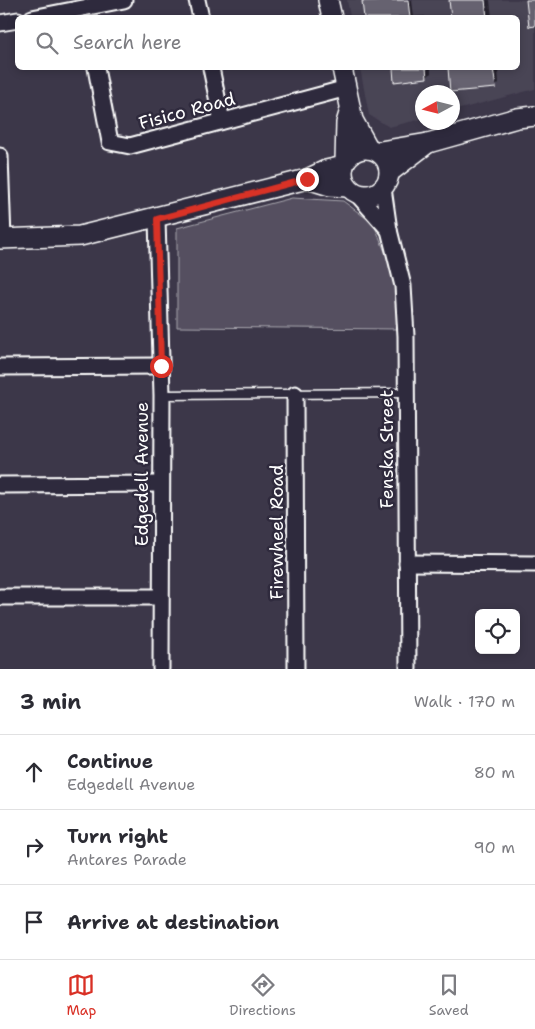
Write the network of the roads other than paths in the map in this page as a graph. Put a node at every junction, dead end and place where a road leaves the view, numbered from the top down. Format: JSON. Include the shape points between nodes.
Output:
{"nodes":[{"id":1,"x":124,"y":0,"type":"edge"},
{"id":2,"x":197,"y":0,"type":"edge"},
{"id":3,"x":328,"y":0,"type":"edge"},
{"id":4,"x":86,"y":12,"type":"edge"},
{"id":5,"x":59,"y":15,"type":"edge"},
{"id":6,"x":200,"y":15,"type":"edge"},
{"id":7,"x":331,"y":15,"type":"edge"},
{"id":8,"x":15,"y":20,"type":"edge"},
{"id":9,"x":0,"y":23,"type":"edge"},
{"id":10,"x":96,"y":70,"type":"edge"},
{"id":11,"x":211,"y":70,"type":"edge"},
{"id":12,"x":342,"y":70,"type":"edge"},
{"id":13,"x":346,"y":88,"type":"junction"},
{"id":14,"x":350,"y":110,"type":"junction"},
{"id":15,"x":535,"y":116,"type":"edge"},
{"id":16,"x":222,"y":121,"type":"junction"},
{"id":17,"x":428,"y":143,"type":"junction"},
{"id":18,"x":374,"y":150,"type":"junction"},
{"id":19,"x":0,"y":156,"type":"edge"},
{"id":20,"x":345,"y":164,"type":"junction"},
{"id":21,"x":307,"y":179,"type":"junction"},
{"id":22,"x":386,"y":180,"type":"junction"},
{"id":23,"x":352,"y":190,"type":"junction"},
{"id":24,"x":157,"y":219,"type":"junction"},
{"id":25,"x":389,"y":230,"type":"junction"},
{"id":26,"x":1,"y":239,"type":"edge"},
{"id":27,"x":161,"y":366,"type":"junction"},
{"id":28,"x":0,"y":367,"type":"edge"},
{"id":29,"x":295,"y":394,"type":"junction"},
{"id":30,"x":406,"y":394,"type":"junction"},
{"id":31,"x":162,"y":395,"type":"junction"},
{"id":32,"x":161,"y":484,"type":"junction"},
{"id":33,"x":0,"y":485,"type":"edge"},
{"id":34,"x":407,"y":563,"type":"junction"},
{"id":35,"x":535,"y":564,"type":"edge"},
{"id":36,"x":0,"y":597,"type":"edge"},
{"id":37,"x":160,"y":597,"type":"junction"},
{"id":38,"x":161,"y":669,"type":"edge"},
{"id":39,"x":296,"y":669,"type":"edge"},
{"id":40,"x":408,"y":669,"type":"edge"}],
"edges":[{"from":1,"to":4,"type":"street"},
{"from":2,"to":6,"type":"street"},
{"from":3,"to":7,"type":"street"},
{"from":4,"to":5,"type":"street"},
{"from":8,"to":9,"type":"street"},
{"from":10,"to":16,"type":"street","name":"Fisico Road","via":[[110,142],[130,146]]},
{"from":11,"to":16,"type":"street"},
{"from":12,"to":13,"type":"street"},
{"from":13,"to":14,"type":"street"},
{"from":13,"to":16,"type":"street","name":"Fisico Road"},
{"from":14,"to":18,"type":"street"},
{"from":14,"to":20,"type":"street","via":[[346,123]]},
{"from":15,"to":17,"type":"street"},
{"from":17,"to":18,"type":"street"},
{"from":17,"to":22,"type":"street"},
{"from":18,"to":20,"type":"street","via":[[356,150]]},
{"from":18,"to":22,"type":"street","via":[[386,159]]},
{"from":19,"to":26,"type":"street"},
{"from":20,"to":21,"type":"street"},
{"from":20,"to":23,"type":"street","via":[[344,179]]},
{"from":21,"to":23,"type":"street"},
{"from":21,"to":24,"type":"street"},
{"from":22,"to":23,"type":"street","via":[[370,195]]},
{"from":22,"to":25,"type":"street","name":"Fenska Street"},
{"from":23,"to":25,"type":"street"},
{"from":24,"to":26,"type":"street","via":[[80,236]]},
{"from":24,"to":27,"type":"street","name":"Edgedell Avenue"},
{"from":25,"to":30,"type":"street","name":"Fenska Street","via":[[403,286]]},
{"from":27,"to":28,"type":"street"},
{"from":27,"to":31,"type":"street","name":"Edgedell Avenue"},
{"from":29,"to":30,"type":"lane"},
{"from":29,"to":31,"type":"lane"},
{"from":29,"to":39,"type":"street","name":"Firewheel Road"},
{"from":30,"to":34,"type":"street","name":"Fenska Street"},
{"from":31,"to":32,"type":"street","name":"Edgedell Avenue"},
{"from":32,"to":33,"type":"street"},
{"from":32,"to":37,"type":"street","name":"Edgedell Avenue"},
{"from":34,"to":35,"type":"street"},
{"from":34,"to":40,"type":"street","name":"Fenska Street"},
{"from":36,"to":37,"type":"street"},
{"from":37,"to":38,"type":"street","name":"Edgedell Avenue"}]}
